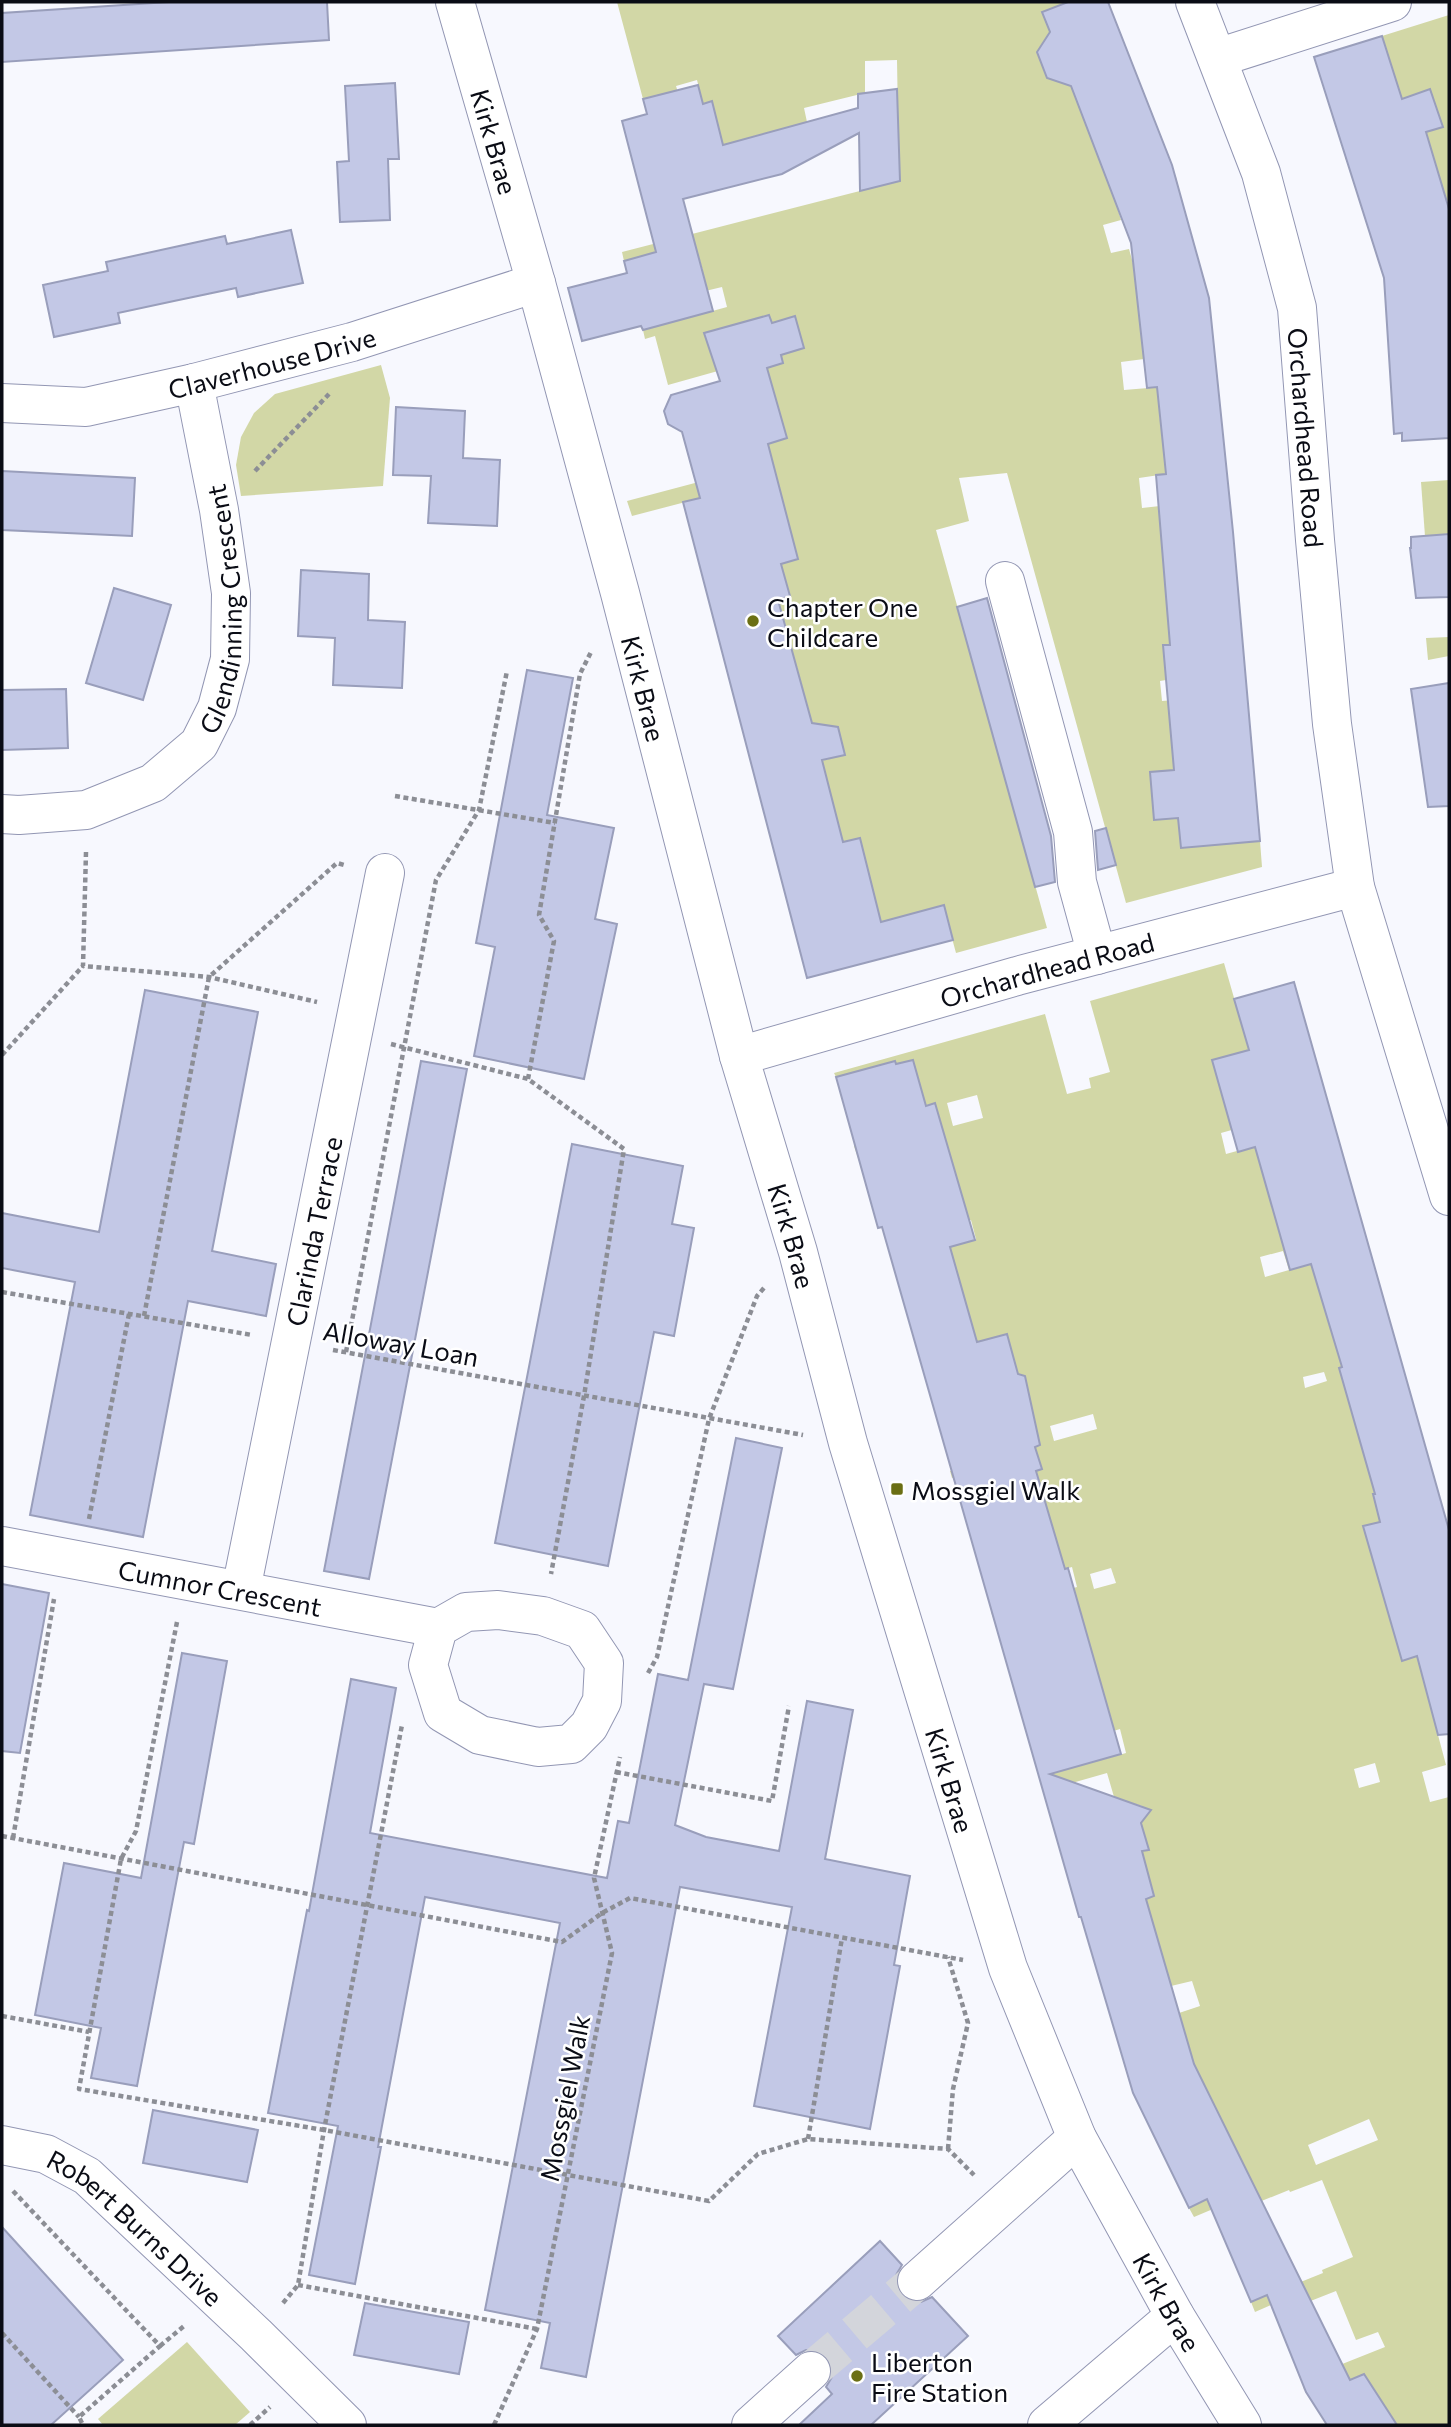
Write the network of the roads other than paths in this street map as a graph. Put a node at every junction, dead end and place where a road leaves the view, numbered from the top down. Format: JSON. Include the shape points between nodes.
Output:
{"nodes":[{"id":1,"x":455,"y":2,"type":"edge"},
{"id":2,"x":1195,"y":2,"type":"edge"},
{"id":3,"x":1392,"y":2,"type":"edge"},
{"id":4,"x":1217,"y":58,"type":"junction"},
{"id":5,"x":536,"y":283,"type":"junction"},
{"id":6,"x":194,"y":383,"type":"junction"},
{"id":7,"x":2,"y":403,"type":"edge"},
{"id":8,"x":1006,"y":581,"type":"dead end"},
{"id":9,"x":2,"y":814,"type":"edge"},
{"id":10,"x":385,"y":873,"type":"road end"},
{"id":11,"x":1355,"y":887,"type":"junction"},
{"id":12,"x":1097,"y":955,"type":"junction"},
{"id":13,"x":739,"y":1056,"type":"junction"},
{"id":14,"x":1449,"y":1196,"type":"edge"},
{"id":15,"x":2,"y":1546,"type":"edge"},
{"id":16,"x":241,"y":1590,"type":"junction"},
{"id":17,"x":438,"y":1628,"type":"junction"},
{"id":18,"x":1077,"y":2138,"type":"junction"},
{"id":19,"x":2,"y":2145,"type":"edge"},
{"id":20,"x":917,"y":2281,"type":"tunnel mouth"},
{"id":21,"x":1175,"y":2316,"type":"junction"},
{"id":22,"x":811,"y":2371,"type":"tunnel mouth"},
{"id":23,"x":347,"y":2425,"type":"edge"},
{"id":24,"x":751,"y":2425,"type":"edge"},
{"id":25,"x":1047,"y":2425,"type":"edge"},
{"id":26,"x":1242,"y":2425,"type":"edge"}],
"edges":[{"from":1,"to":5,"type":"street","name":"Kirk Brae"},
{"from":2,"to":4,"type":"street","name":"Orchardhead Road"},
{"from":3,"to":4,"type":"street"},
{"from":4,"to":11,"type":"street","name":"Orchardhead Road","via":[[1261,173],[1297,308],[1332,724]]},
{"from":5,"to":6,"type":"street","name":"Claverhouse Drive","via":[[352,342]]},
{"from":5,"to":13,"type":"street","name":"Kirk Brae"},
{"from":6,"to":7,"type":"street","name":"Claverhouse Drive","via":[[86,407]]},
{"from":6,"to":9,"type":"street","name":"Glendinning Crescent","via":[[232,593],[230,659],[217,708],[199,744],[153,783],[86,810]]},
{"from":8,"to":12,"type":"street","via":[[1073,832],[1077,882]]},
{"from":10,"to":16,"type":"street","name":"Clarinda Terrace"},
{"from":11,"to":12,"type":"street","name":"Orchardhead Road"},
{"from":11,"to":14,"type":"street","name":"Orchardhead Road"},
{"from":12,"to":13,"type":"street","name":"Orchardhead Road"},
{"from":13,"to":18,"type":"street","name":"Kirk Brae","via":[[849,1443],[1008,1968]]},
{"from":15,"to":16,"type":"street","name":"Cumnor Crescent"},
{"from":16,"to":17,"type":"street","name":"Cumnor Crescent"},
{"from":17,"to":17,"type":"street","via":[[466,1612],[498,1610],[544,1616],[582,1630],[604,1662],[603,1701],[589,1726],[571,1744],[538,1747],[480,1735],[443,1713],[428,1665]]},
{"from":18,"to":20,"type":"street"},
{"from":18,"to":21,"type":"street","name":"Kirk Brae"},
{"from":19,"to":23,"type":"street","name":"Robert Burns Drive","via":[[46,2154],[87,2176]]},
{"from":21,"to":25,"type":"street"},
{"from":21,"to":26,"type":"street","name":"Kirk Brae"},
{"from":22,"to":24,"type":"street"}]}
